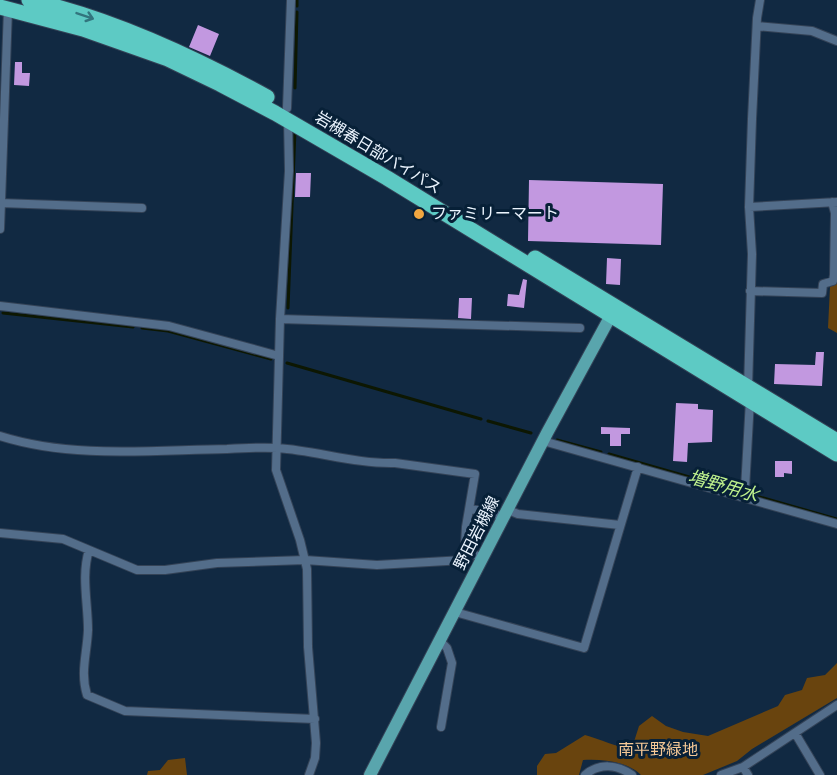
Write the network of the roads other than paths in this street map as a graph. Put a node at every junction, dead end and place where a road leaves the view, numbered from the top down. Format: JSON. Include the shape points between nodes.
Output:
{"nodes":[{"id":1,"x":29,"y":0,"type":"edge"},
{"id":2,"x":291,"y":0,"type":"edge"},
{"id":3,"x":760,"y":0,"type":"edge"},
{"id":4,"x":4,"y":8,"type":"edge"},
{"id":5,"x":757,"y":26,"type":"junction"},
{"id":6,"x":837,"y":41,"type":"edge"},
{"id":7,"x":287,"y":114,"type":"junction"},
{"id":8,"x":835,"y":202,"type":"edge"},
{"id":9,"x":1,"y":203,"type":"edge"},
{"id":10,"x":749,"y":207,"type":"junction"},
{"id":11,"x":142,"y":208,"type":"dead end"},
{"id":12,"x":0,"y":229,"type":"edge"},
{"id":13,"x":750,"y":291,"type":"junction"},
{"id":14,"x":0,"y":306,"type":"edge"},
{"id":15,"x":613,"y":312,"type":"junction"},
{"id":16,"x":280,"y":319,"type":"junction"},
{"id":17,"x":580,"y":328,"type":"dead end"},
{"id":18,"x":279,"y":356,"type":"junction"},
{"id":19,"x":747,"y":386,"type":"junction"},
{"id":20,"x":750,"y":402,"type":"junction"},
{"id":21,"x":0,"y":436,"type":"edge"},
{"id":22,"x":543,"y":441,"type":"junction"},
{"id":23,"x":837,"y":441,"type":"edge"},
{"id":24,"x":276,"y":448,"type":"junction"},
{"id":25,"x":837,"y":454,"type":"edge"},
{"id":26,"x":638,"y":467,"type":"junction"},
{"id":27,"x":745,"y":489,"type":"dead end"},
{"id":28,"x":470,"y":509,"type":"junction"},
{"id":29,"x":506,"y":514,"type":"junction"},
{"id":30,"x":837,"y":524,"type":"edge"},
{"id":31,"x":620,"y":525,"type":"junction"},
{"id":32,"x":0,"y":533,"type":"edge"},
{"id":33,"x":89,"y":550,"type":"junction"},
{"id":34,"x":464,"y":552,"type":"junction"},
{"id":35,"x":483,"y":557,"type":"junction"},
{"id":36,"x":306,"y":560,"type":"junction"},
{"id":37,"x":455,"y":612,"type":"junction"},
{"id":38,"x":440,"y":641,"type":"junction"},
{"id":39,"x":837,"y":705,"type":"edge"},
{"id":40,"x":315,"y":719,"type":"junction"},
{"id":41,"x":441,"y":727,"type":"dead end"},
{"id":42,"x":795,"y":733,"type":"junction"},
{"id":43,"x":743,"y":767,"type":"junction"},
{"id":44,"x":309,"y":775,"type":"edge"},
{"id":45,"x":370,"y":775,"type":"edge"},
{"id":46,"x":585,"y":775,"type":"edge"},
{"id":47,"x":632,"y":775,"type":"edge"},
{"id":48,"x":721,"y":775,"type":"edge"},
{"id":49,"x":748,"y":775,"type":"edge"},
{"id":50,"x":820,"y":775,"type":"edge"}],
"edges":[{"from":1,"to":7,"type":"highway","name":"岩槻春日部バイパス","one_way":true,"via":[[93,18],[173,50],[225,74]]},
{"from":2,"to":7,"type":"street"},
{"from":3,"to":5,"type":"street"},
{"from":4,"to":7,"type":"highway","name":"岩槻春日部バイパス","via":[[83,29],[168,59]]},
{"from":4,"to":9,"type":"street"},
{"from":5,"to":6,"type":"street","via":[[812,31]]},
{"from":5,"to":10,"type":"street"},
{"from":7,"to":15,"type":"highway","name":"岩槻春日部バイパス"},
{"from":7,"to":16,"type":"street","via":[[289,171]]},
{"from":8,"to":10,"type":"street"},
{"from":8,"to":13,"type":"street","via":[[834,275],[833,281],[823,284],[822,293]]},
{"from":9,"to":11,"type":"street"},
{"from":9,"to":12,"type":"street"},
{"from":10,"to":13,"type":"street"},
{"from":13,"to":19,"type":"street"},
{"from":14,"to":18,"type":"street","via":[[170,326]]},
{"from":15,"to":19,"type":"highway","name":"岩槻春日部バイパス"},
{"from":15,"to":20,"type":"highway","name":"岩槻春日部バイパス"},
{"from":15,"to":22,"type":"main road","name":"野田岩槻線"},
{"from":16,"to":17,"type":"street"},
{"from":16,"to":18,"type":"street"},
{"from":18,"to":24,"type":"street"},
{"from":19,"to":20,"type":"street"},
{"from":19,"to":23,"type":"highway","name":"岩槻春日部バイパス"},
{"from":20,"to":25,"type":"highway","name":"岩槻春日部バイパス"},
{"from":20,"to":27,"type":"street"},
{"from":21,"to":24,"type":"street","via":[[80,452]]},
{"from":22,"to":26,"type":"street"},
{"from":22,"to":29,"type":"main road","name":"野田岩槻線"},
{"from":24,"to":28,"type":"street","via":[[475,474]]},
{"from":24,"to":36,"type":"street","via":[[276,470]]},
{"from":26,"to":30,"type":"street"},
{"from":26,"to":31,"type":"street"},
{"from":28,"to":29,"type":"street"},
{"from":28,"to":34,"type":"street"},
{"from":29,"to":31,"type":"street"},
{"from":29,"to":35,"type":"main road","name":"野田岩槻線"},
{"from":31,"to":37,"type":"street","via":[[584,648]]},
{"from":32,"to":33,"type":"street","via":[[63,539]]},
{"from":33,"to":36,"type":"street","via":[[137,570]]},
{"from":33,"to":40,"type":"street","via":[[84,566],[88,630],[83,681],[87,695],[125,711]]},
{"from":34,"to":35,"type":"street"},
{"from":34,"to":36,"type":"street","via":[[464,560],[377,565]]},
{"from":35,"to":37,"type":"main road","name":"野田岩槻線"},
{"from":36,"to":40,"type":"street"},
{"from":37,"to":38,"type":"main road","name":"野田岩槻線"},
{"from":38,"to":41,"type":"street","via":[[452,663]]},
{"from":38,"to":45,"type":"main road","name":"野田岩槻線"},
{"from":39,"to":42,"type":"street"},
{"from":40,"to":44,"type":"street","via":[[315,758]]},
{"from":42,"to":43,"type":"street"},
{"from":42,"to":50,"type":"street"},
{"from":43,"to":48,"type":"street"},
{"from":43,"to":49,"type":"street"},
{"from":46,"to":47,"type":"street","via":[[605,765]]}]}
